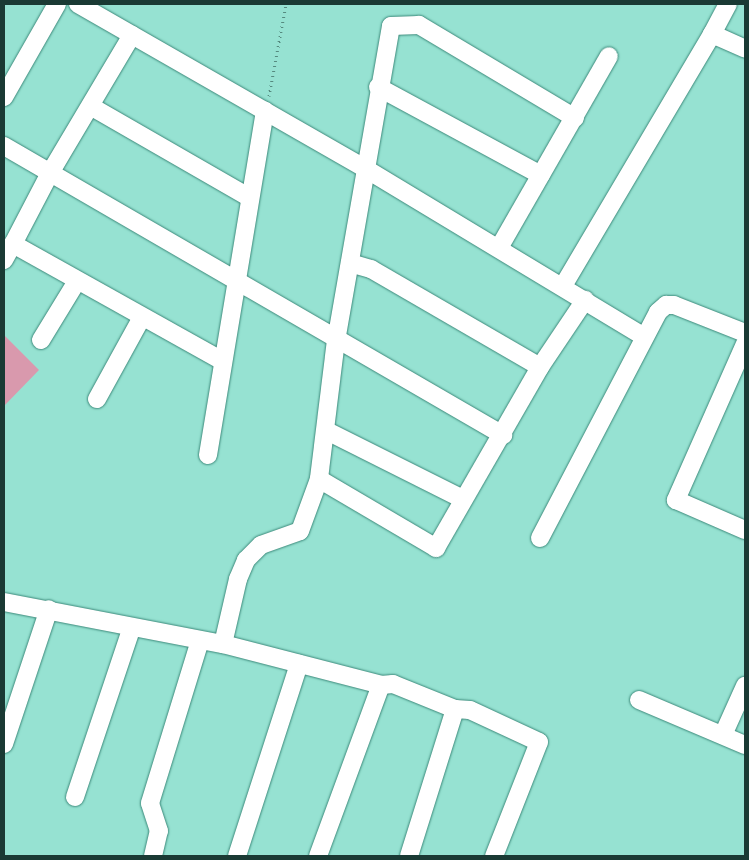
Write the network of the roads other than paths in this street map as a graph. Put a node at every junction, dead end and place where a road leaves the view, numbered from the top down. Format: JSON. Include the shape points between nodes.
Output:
{"nodes":[{"id":1,"x":57,"y":4,"type":"edge"},
{"id":2,"x":78,"y":4,"type":"edge"},
{"id":3,"x":728,"y":4,"type":"edge"},
{"id":4,"x":712,"y":34,"type":"junction"},
{"id":5,"x":132,"y":35,"type":"junction"},
{"id":6,"x":745,"y":48,"type":"edge"},
{"id":7,"x":609,"y":56,"type":"dead end"},
{"id":8,"x":378,"y":87,"type":"junction"},
{"id":9,"x":4,"y":97,"type":"edge"},
{"id":10,"x":92,"y":107,"type":"junction"},
{"id":11,"x":265,"y":112,"type":"junction"},
{"id":12,"x":575,"y":118,"type":"junction"},
{"id":13,"x":4,"y":146,"type":"edge"},
{"id":14,"x":366,"y":169,"type":"junction"},
{"id":15,"x":50,"y":173,"type":"junction"},
{"id":16,"x":541,"y":175,"type":"junction"},
{"id":17,"x":250,"y":198,"type":"junction"},
{"id":18,"x":13,"y":244,"type":"junction"},
{"id":19,"x":499,"y":248,"type":"junction"},
{"id":20,"x":4,"y":260,"type":"edge"},
{"id":21,"x":350,"y":263,"type":"junction"},
{"id":22,"x":76,"y":281,"type":"junction"},
{"id":23,"x":239,"y":284,"type":"junction"},
{"id":24,"x":563,"y":286,"type":"junction"},
{"id":25,"x":586,"y":300,"type":"junction"},
{"id":26,"x":141,"y":318,"type":"junction"},
{"id":27,"x":745,"y":333,"type":"edge"},
{"id":28,"x":644,"y":337,"type":"junction"},
{"id":29,"x":41,"y":340,"type":"dead end"},
{"id":30,"x":336,"y":340,"type":"junction"},
{"id":31,"x":745,"y":344,"type":"edge"},
{"id":32,"x":222,"y":361,"type":"junction"},
{"id":33,"x":540,"y":367,"type":"junction"},
{"id":34,"x":97,"y":399,"type":"dead end"},
{"id":35,"x":327,"y":431,"type":"junction"},
{"id":36,"x":503,"y":435,"type":"junction"},
{"id":37,"x":208,"y":455,"type":"dead end"},
{"id":38,"x":319,"y":480,"type":"junction"},
{"id":39,"x":463,"y":499,"type":"junction"},
{"id":40,"x":745,"y":530,"type":"edge"},
{"id":41,"x":540,"y":538,"type":"dead end"},
{"id":42,"x":4,"y":602,"type":"edge"},
{"id":43,"x":49,"y":609,"type":"junction"},
{"id":44,"x":132,"y":628,"type":"junction"},
{"id":45,"x":200,"y":640,"type":"junction"},
{"id":46,"x":223,"y":644,"type":"junction"},
{"id":47,"x":298,"y":664,"type":"junction"},
{"id":48,"x":381,"y":684,"type":"junction"},
{"id":49,"x":745,"y":686,"type":"edge"},
{"id":50,"x":640,"y":700,"type":"dead end"},
{"id":51,"x":455,"y":709,"type":"junction"},
{"id":52,"x":723,"y":735,"type":"junction"},
{"id":53,"x":4,"y":744,"type":"edge"},
{"id":54,"x":745,"y":745,"type":"edge"},
{"id":55,"x":76,"y":797,"type":"dead end"},
{"id":56,"x":153,"y":856,"type":"edge"},
{"id":57,"x":237,"y":856,"type":"edge"},
{"id":58,"x":318,"y":856,"type":"edge"},
{"id":59,"x":408,"y":856,"type":"edge"},
{"id":60,"x":494,"y":856,"type":"edge"}],
"edges":[{"from":1,"to":9,"type":"street"},
{"from":2,"to":5,"type":"street"},
{"from":3,"to":4,"type":"street"},
{"from":4,"to":6,"type":"street"},
{"from":4,"to":24,"type":"street"},
{"from":5,"to":10,"type":"street"},
{"from":5,"to":11,"type":"street"},
{"from":7,"to":12,"type":"street"},
{"from":8,"to":12,"type":"street","via":[[390,26],[419,25]]},
{"from":8,"to":14,"type":"street"},
{"from":8,"to":16,"type":"street"},
{"from":10,"to":15,"type":"street"},
{"from":10,"to":17,"type":"street"},
{"from":11,"to":14,"type":"street"},
{"from":11,"to":17,"type":"street"},
{"from":12,"to":16,"type":"street"},
{"from":13,"to":15,"type":"street"},
{"from":14,"to":19,"type":"street"},
{"from":14,"to":21,"type":"street"},
{"from":15,"to":18,"type":"street"},
{"from":15,"to":23,"type":"street"},
{"from":16,"to":19,"type":"street"},
{"from":17,"to":23,"type":"street"},
{"from":18,"to":20,"type":"street"},
{"from":18,"to":22,"type":"street"},
{"from":19,"to":24,"type":"street"},
{"from":21,"to":30,"type":"street"},
{"from":21,"to":33,"type":"street","via":[[371,269]]},
{"from":22,"to":26,"type":"street"},
{"from":22,"to":29,"type":"street"},
{"from":23,"to":30,"type":"street"},
{"from":23,"to":32,"type":"street"},
{"from":24,"to":25,"type":"street"},
{"from":25,"to":28,"type":"street"},
{"from":25,"to":33,"type":"street"},
{"from":26,"to":32,"type":"street"},
{"from":26,"to":34,"type":"street"},
{"from":27,"to":28,"type":"street","via":[[666,305],[658,312]]},
{"from":28,"to":41,"type":"street"},
{"from":30,"to":35,"type":"street"},
{"from":30,"to":36,"type":"street"},
{"from":31,"to":40,"type":"street","via":[[676,500]]},
{"from":32,"to":37,"type":"street"},
{"from":33,"to":36,"type":"street"},
{"from":35,"to":38,"type":"street"},
{"from":35,"to":39,"type":"street"},
{"from":36,"to":39,"type":"street"},
{"from":38,"to":39,"type":"street","via":[[436,548]]},
{"from":38,"to":46,"type":"street","via":[[300,531],[261,545],[246,560],[238,579]]},
{"from":42,"to":43,"type":"street"},
{"from":43,"to":44,"type":"street"},
{"from":43,"to":53,"type":"street"},
{"from":44,"to":45,"type":"street"},
{"from":44,"to":55,"type":"street"},
{"from":45,"to":46,"type":"street"},
{"from":45,"to":56,"type":"street","via":[[150,803],[159,831]]},
{"from":46,"to":47,"type":"street"},
{"from":47,"to":48,"type":"street"},
{"from":47,"to":57,"type":"street"},
{"from":48,"to":51,"type":"street","via":[[393,684]]},
{"from":48,"to":58,"type":"street"},
{"from":49,"to":52,"type":"street"},
{"from":50,"to":52,"type":"street"},
{"from":51,"to":59,"type":"street"},
{"from":51,"to":60,"type":"street","via":[[470,710],[539,742]]},
{"from":52,"to":54,"type":"street"}]}
